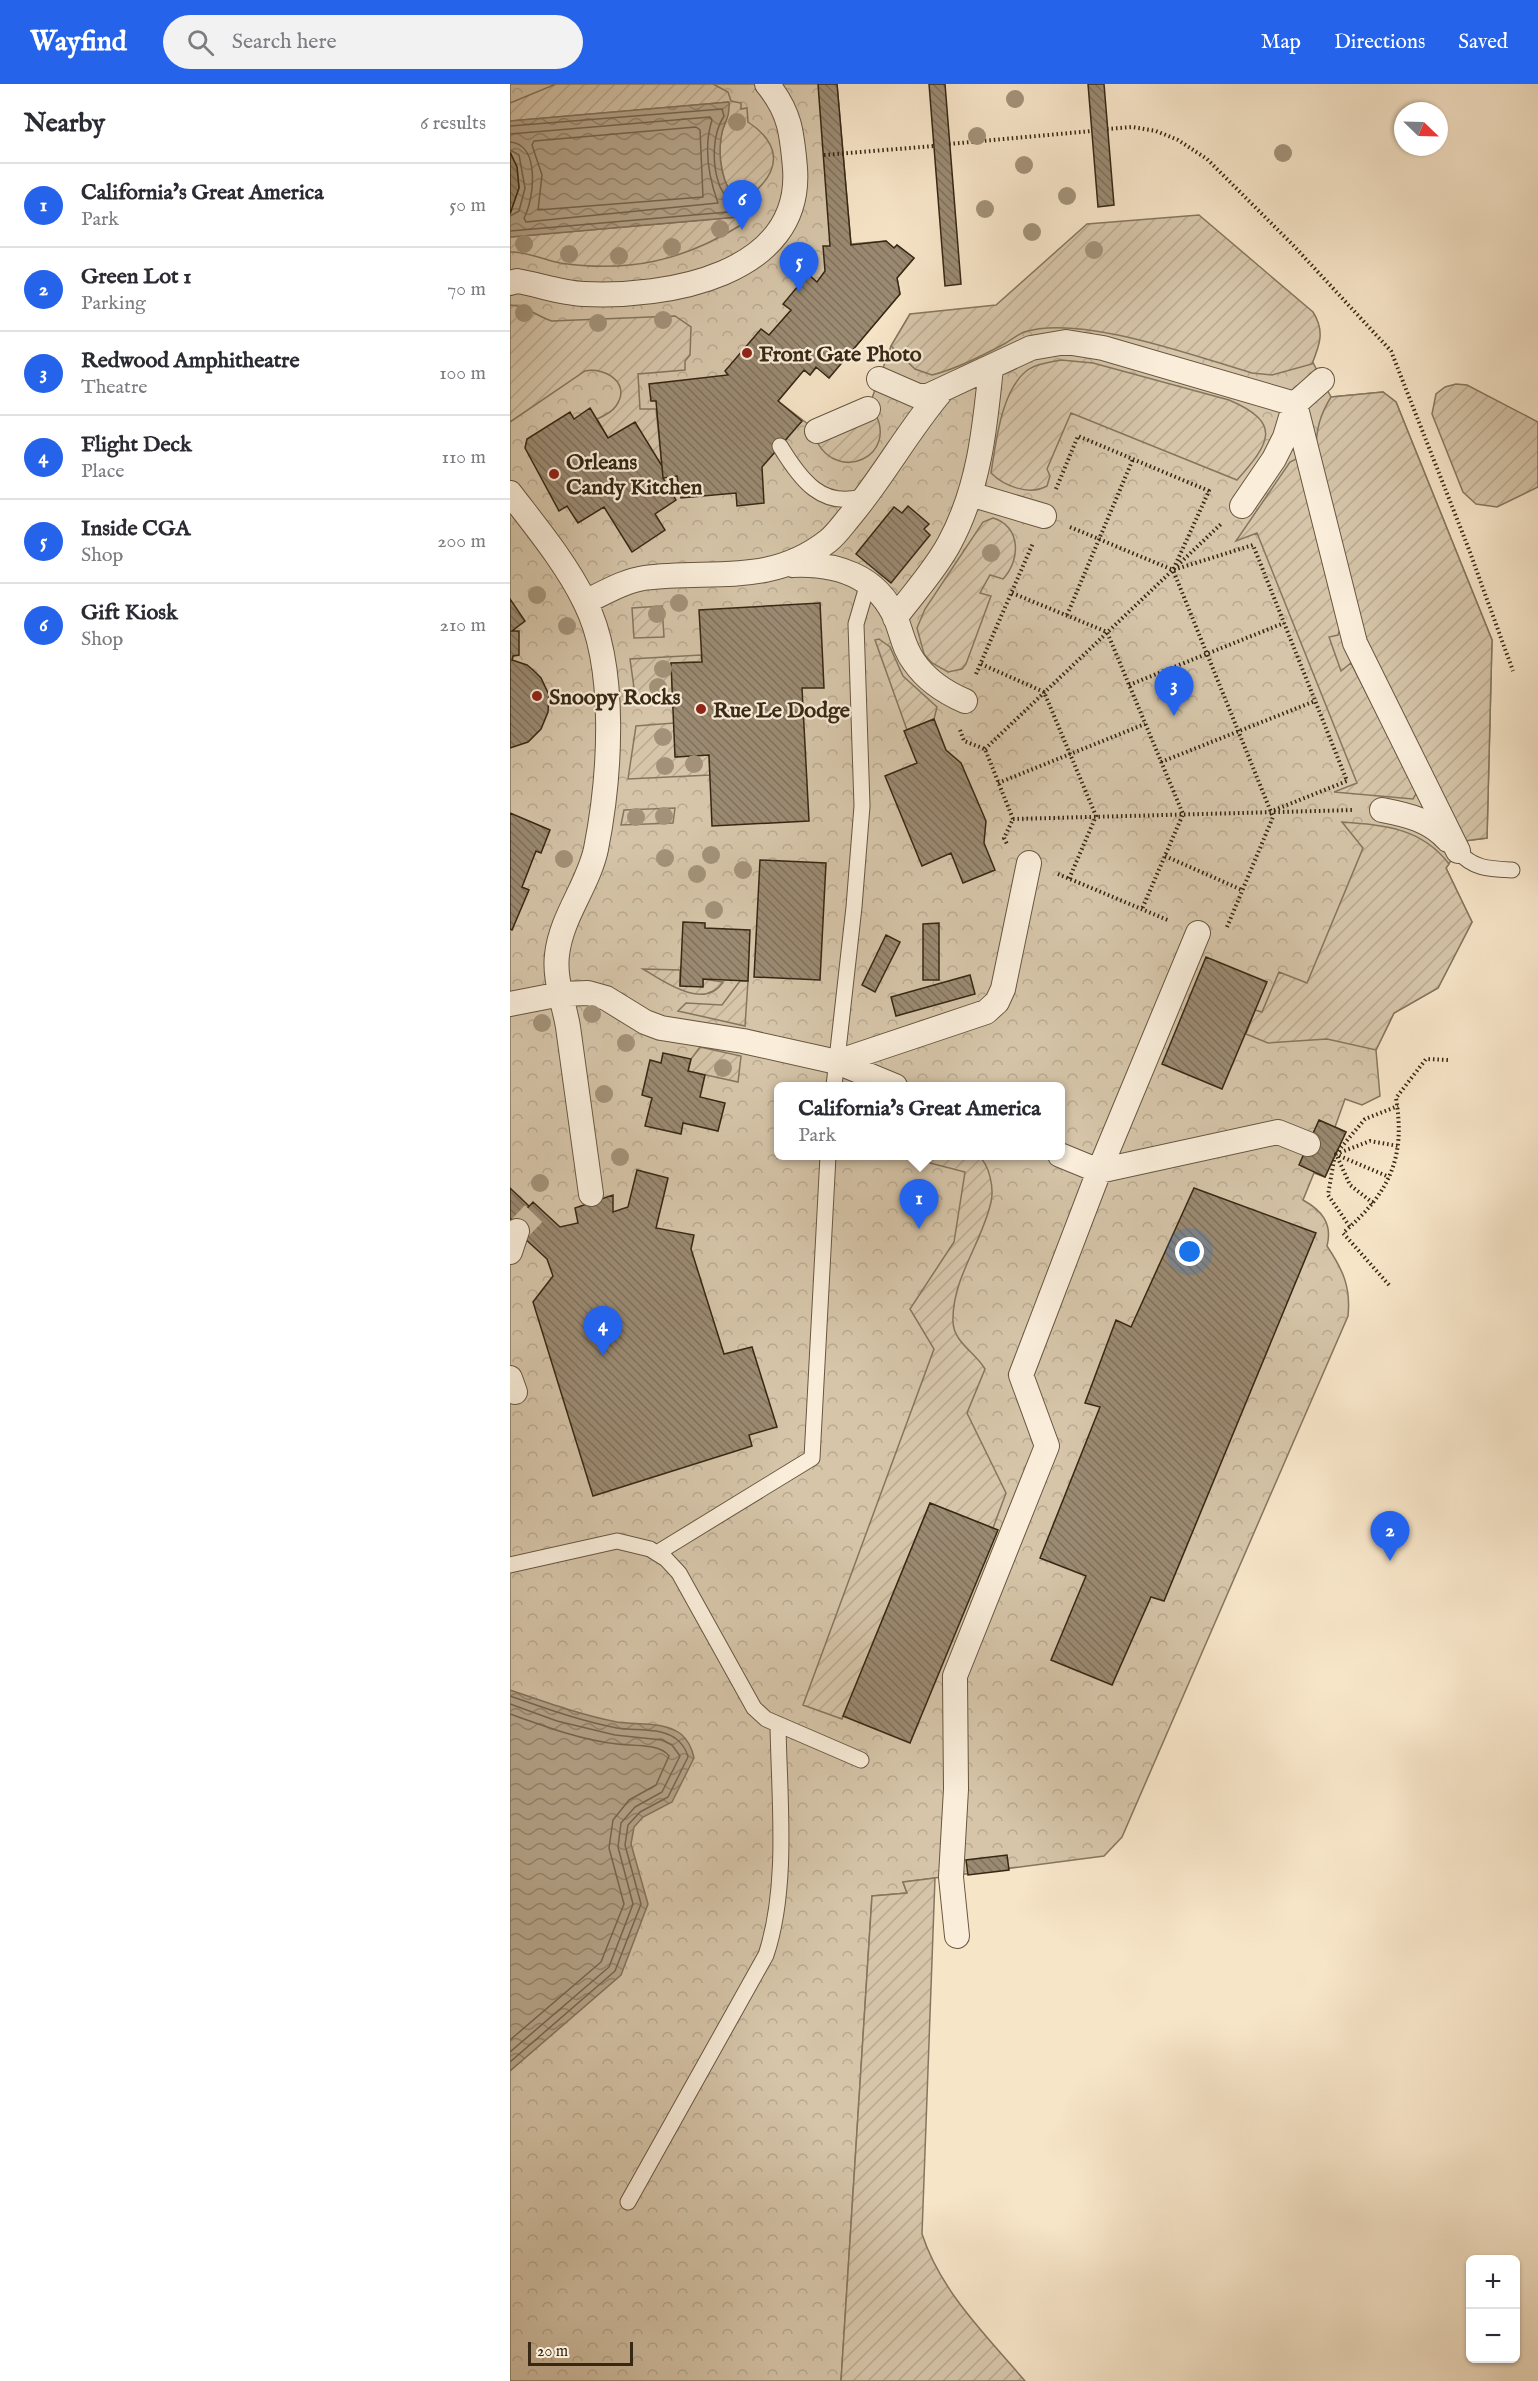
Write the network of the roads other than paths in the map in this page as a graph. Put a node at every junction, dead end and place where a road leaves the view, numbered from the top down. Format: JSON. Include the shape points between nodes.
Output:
{"nodes":[{"id":1,"x":767,"y":84,"type":"edge"},
{"id":2,"x":510,"y":283,"type":"edge"},
{"id":3,"x":991,"y":367,"type":"junction"},
{"id":4,"x":879,"y":380,"type":"dead end"},
{"id":5,"x":1322,"y":380,"type":"dead end"},
{"id":6,"x":940,"y":393,"type":"junction"},
{"id":7,"x":1295,"y":404,"type":"junction"},
{"id":8,"x":868,"y":409,"type":"dead end"},
{"id":9,"x":818,"y":431,"type":"dead end"},
{"id":10,"x":780,"y":446,"type":"dead end"},
{"id":11,"x":510,"y":493,"type":"edge"},
{"id":12,"x":970,"y":494,"type":"junction"},
{"id":13,"x":868,"y":495,"type":"junction"},
{"id":14,"x":1242,"y":506,"type":"road end"},
{"id":15,"x":1044,"y":516,"type":"road end"},
{"id":16,"x":785,"y":566,"type":"junction"},
{"id":17,"x":868,"y":583,"type":"junction"},
{"id":18,"x":585,"y":602,"type":"junction"},
{"id":19,"x":895,"y":618,"type":"junction"},
{"id":20,"x":965,"y":701,"type":"road end"},
{"id":21,"x":1382,"y":810,"type":"road end"},
{"id":22,"x":1458,"y":851,"type":"junction"},
{"id":23,"x":1029,"y":862,"type":"road end"},
{"id":24,"x":1512,"y":870,"type":"dead end"},
{"id":25,"x":1198,"y":933,"type":"road end"},
{"id":26,"x":561,"y":994,"type":"junction"},
{"id":27,"x":510,"y":1004,"type":"edge"},
{"id":28,"x":837,"y":1062,"type":"junction"},
{"id":29,"x":834,"y":1082,"type":"edge"},
{"id":30,"x":885,"y":1082,"type":"edge"},
{"id":31,"x":1308,"y":1144,"type":"road end"},
{"id":32,"x":1065,"y":1157,"type":"edge"},
{"id":33,"x":828,"y":1160,"type":"edge"},
{"id":34,"x":1100,"y":1171,"type":"junction"},
{"id":35,"x":591,"y":1194,"type":"dead end"},
{"id":36,"x":657,"y":1553,"type":"junction"},
{"id":37,"x":510,"y":1565,"type":"edge"},
{"id":38,"x":778,"y":1725,"type":"junction"},
{"id":39,"x":861,"y":1760,"type":"dead end"},
{"id":40,"x":957,"y":1936,"type":"dead end"},
{"id":41,"x":628,"y":2202,"type":"dead end"}],
"edges":[{"from":1,"to":2,"type":"street","via":[[783,104],[791,127],[793,202],[772,241],[752,257],[727,272],[689,284],[624,294],[564,292],[517,281]]},
{"from":3,"to":6,"type":"street"},
{"from":3,"to":7,"type":"street","via":[[1031,348],[1066,342],[1103,348]]},
{"from":3,"to":12,"type":"street","via":[[979,465]]},
{"from":4,"to":6,"type":"street","via":[[918,396]]},
{"from":5,"to":7,"type":"street"},
{"from":6,"to":13,"type":"street"},
{"from":7,"to":14,"type":"street","via":[[1274,459]]},
{"from":7,"to":22,"type":"street","via":[[1355,643]]},
{"from":8,"to":9,"type":"street"},
{"from":10,"to":13,"type":"lane","via":[[817,491],[834,499]]},
{"from":11,"to":18,"type":"street"},
{"from":12,"to":15,"type":"street"},
{"from":12,"to":19,"type":"street","via":[[948,546]]},
{"from":13,"to":16,"type":"street","via":[[830,540]]},
{"from":16,"to":17,"type":"street","via":[[819,564],[846,570]]},
{"from":16,"to":18,"type":"street","via":[[741,575],[643,578]]},
{"from":17,"to":19,"type":"street"},
{"from":17,"to":28,"type":"lane","via":[[856,624],[861,806],[855,907]]},
{"from":18,"to":26,"type":"street","via":[[597,633],[606,682],[608,730],[596,850],[562,930],[557,954]]},
{"from":19,"to":20,"type":"street","via":[[908,652],[924,675]]},
{"from":21,"to":22,"type":"street","via":[[1433,825]]},
{"from":22,"to":24,"type":"lane","via":[[1482,868]]},
{"from":23,"to":28,"type":"street","via":[[1004,989],[997,1002],[968,1020]]},
{"from":25,"to":34,"type":"street"},
{"from":26,"to":27,"type":"street"},
{"from":26,"to":28,"type":"street","via":[[588,993],[606,998],[661,1028]]},
{"from":26,"to":35,"type":"street"},
{"from":28,"to":29,"type":"lane"},
{"from":28,"to":30,"type":"street"},
{"from":31,"to":34,"type":"street","via":[[1278,1132]]},
{"from":32,"to":34,"type":"street"},
{"from":33,"to":36,"type":"lane","via":[[812,1458]]},
{"from":34,"to":40,"type":"street","via":[[1021,1375],[1047,1446],[955,1676],[956,1789],[951,1877]]},
{"from":36,"to":37,"type":"lane","via":[[617,1540]]},
{"from":36,"to":38,"type":"lane","via":[[679,1573],[754,1708]]},
{"from":38,"to":39,"type":"lane"},
{"from":38,"to":41,"type":"lane","via":[[780,1873],[774,1930],[766,1954]]}]}
